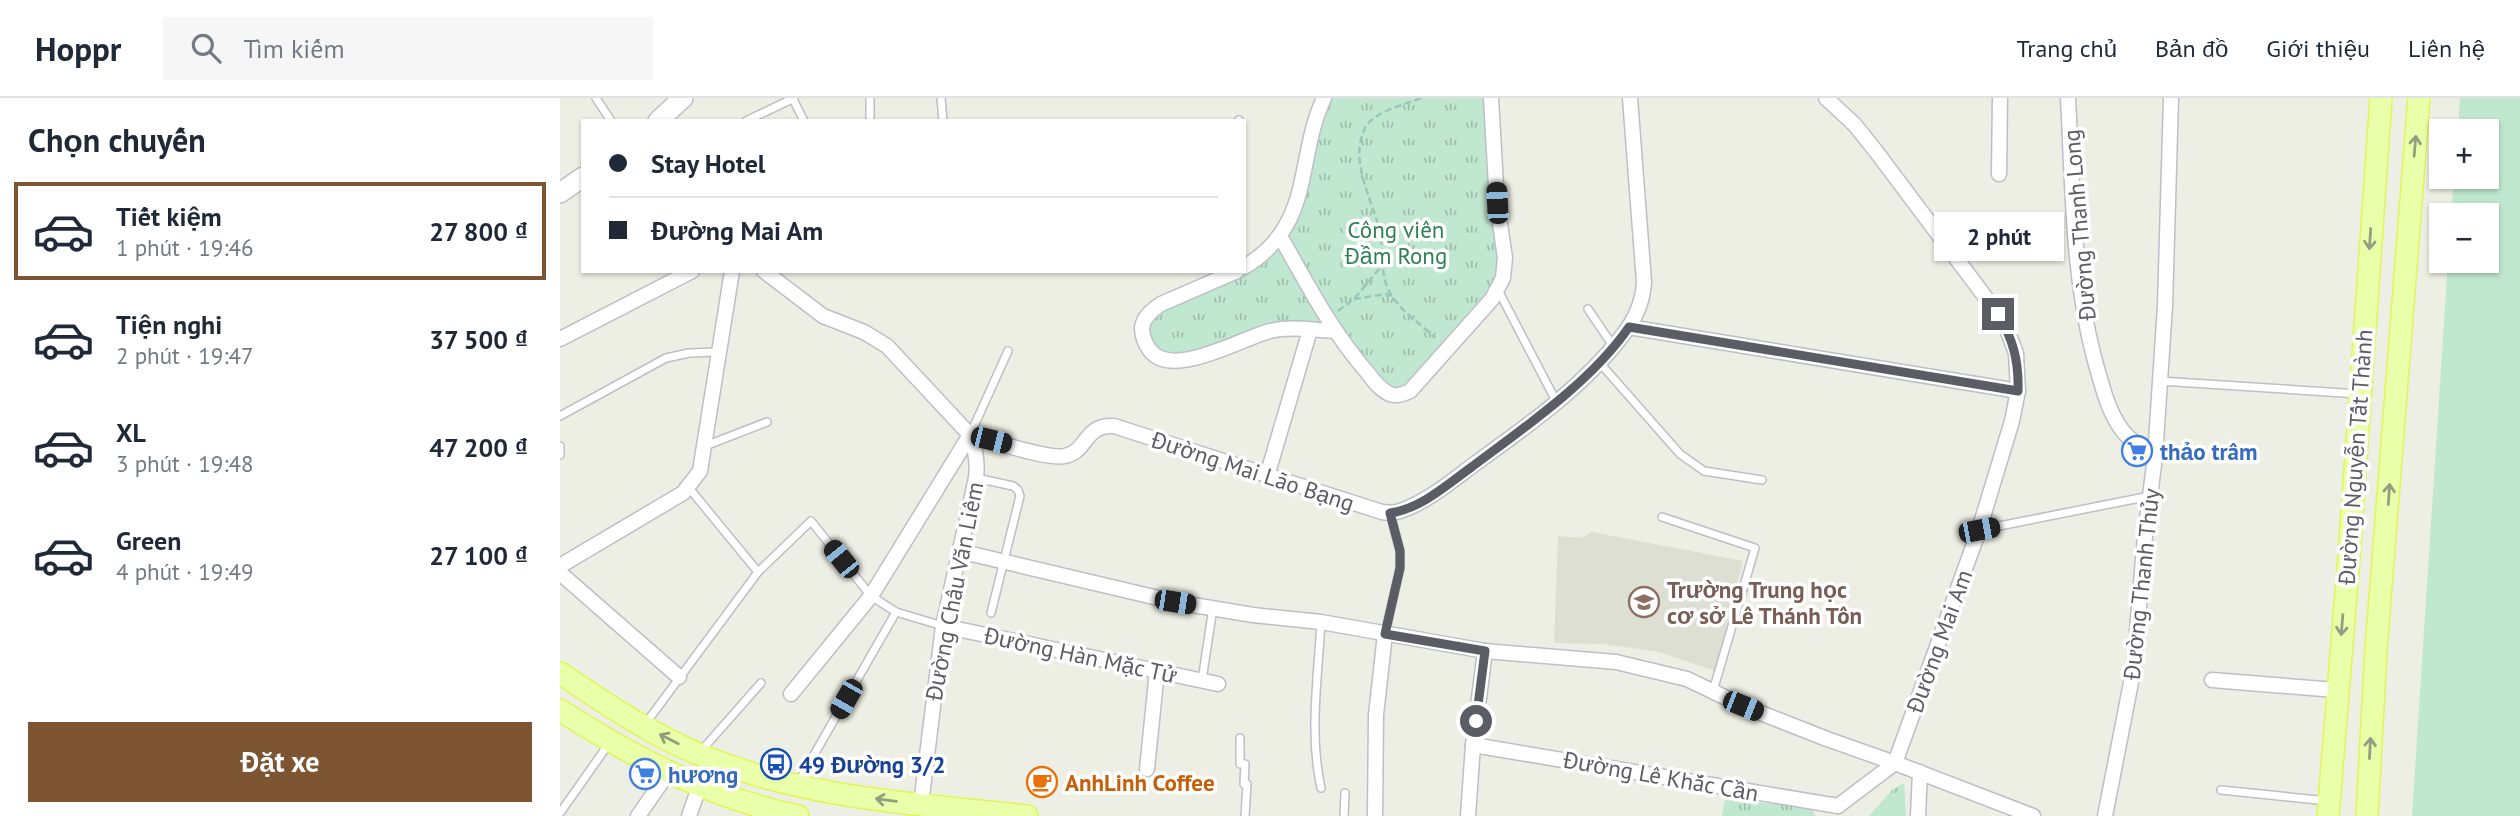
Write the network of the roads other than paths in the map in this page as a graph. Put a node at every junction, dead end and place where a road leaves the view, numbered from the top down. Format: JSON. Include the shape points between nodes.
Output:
{"nodes":[{"id":1,"x":596,"y":98,"type":"edge"},
{"id":2,"x":682,"y":98,"type":"edge"},
{"id":3,"x":793,"y":98,"type":"edge"},
{"id":4,"x":870,"y":98,"type":"edge"},
{"id":5,"x":941,"y":98,"type":"edge"},
{"id":6,"x":1324,"y":98,"type":"edge"},
{"id":7,"x":1492,"y":98,"type":"edge"},
{"id":8,"x":1630,"y":98,"type":"edge"},
{"id":9,"x":1826,"y":98,"type":"edge"},
{"id":10,"x":2000,"y":98,"type":"edge"},
{"id":11,"x":2068,"y":98,"type":"edge"},
{"id":12,"x":2171,"y":98,"type":"edge"},
{"id":13,"x":2381,"y":98,"type":"edge"},
{"id":14,"x":2419,"y":98,"type":"edge"},
{"id":15,"x":610,"y":119,"type":"edge"},
{"id":16,"x":665,"y":119,"type":"edge"},
{"id":17,"x":750,"y":119,"type":"edge"},
{"id":18,"x":803,"y":119,"type":"edge"},
{"id":19,"x":870,"y":119,"type":"edge"},
{"id":20,"x":943,"y":119,"type":"edge"},
{"id":21,"x":1999,"y":174,"type":"dead end"},
{"id":22,"x":581,"y":178,"type":"edge"},
{"id":23,"x":2374,"y":190,"type":"junction"},
{"id":24,"x":560,"y":193,"type":"edge"},
{"id":25,"x":2412,"y":193,"type":"junction"},
{"id":26,"x":1280,"y":236,"type":"junction"},
{"id":27,"x":1246,"y":266,"type":"edge"},
{"id":28,"x":688,"y":273,"type":"edge"},
{"id":29,"x":732,"y":273,"type":"edge"},
{"id":30,"x":766,"y":273,"type":"edge"},
{"id":31,"x":1232,"y":273,"type":"edge"},
{"id":32,"x":1498,"y":289,"type":"junction"},
{"id":33,"x":1588,"y":309,"type":"dead end"},
{"id":34,"x":1629,"y":327,"type":"junction"},
{"id":35,"x":1310,"y":330,"type":"junction"},
{"id":36,"x":1334,"y":331,"type":"junction"},
{"id":37,"x":560,"y":339,"type":"edge"},
{"id":38,"x":1613,"y":347,"type":"junction"},
{"id":39,"x":1008,"y":351,"type":"dead end"},
{"id":40,"x":718,"y":352,"type":"junction"},
{"id":41,"x":1599,"y":362,"type":"junction"},
{"id":42,"x":2160,"y":381,"type":"junction"},
{"id":43,"x":2018,"y":391,"type":"junction"},
{"id":44,"x":2360,"y":394,"type":"junction"},
{"id":45,"x":1556,"y":401,"type":"junction"},
{"id":46,"x":560,"y":416,"type":"edge"},
{"id":47,"x":767,"y":422,"type":"dead end"},
{"id":48,"x":970,"y":435,"type":"junction"},
{"id":49,"x":560,"y":446,"type":"edge"},
{"id":50,"x":705,"y":447,"type":"junction"},
{"id":51,"x":560,"y":455,"type":"edge"},
{"id":52,"x":2155,"y":457,"type":"junction"},
{"id":53,"x":1267,"y":476,"type":"junction"},
{"id":54,"x":976,"y":478,"type":"junction"},
{"id":55,"x":1762,"y":480,"type":"dead end"},
{"id":56,"x":689,"y":488,"type":"junction"},
{"id":57,"x":2150,"y":496,"type":"junction"},
{"id":58,"x":1390,"y":513,"type":"junction"},
{"id":59,"x":1662,"y":517,"type":"dead end"},
{"id":60,"x":1979,"y":530,"type":"junction"},
{"id":61,"x":959,"y":551,"type":"junction"},
{"id":62,"x":2349,"y":557,"type":"junction"},
{"id":63,"x":1005,"y":561,"type":"junction"},
{"id":64,"x":2384,"y":563,"type":"junction"},
{"id":65,"x":560,"y":566,"type":"edge"},
{"id":66,"x":758,"y":572,"type":"junction"},
{"id":67,"x":560,"y":573,"type":"edge"},
{"id":68,"x":871,"y":596,"type":"junction"},
{"id":69,"x":1213,"y":608,"type":"junction"},
{"id":70,"x":896,"y":612,"type":"junction"},
{"id":71,"x":991,"y":613,"type":"dead end"},
{"id":72,"x":1321,"y":622,"type":"junction"},
{"id":73,"x":943,"y":626,"type":"junction"},
{"id":74,"x":1385,"y":634,"type":"junction"},
{"id":75,"x":1485,"y":651,"type":"junction"},
{"id":76,"x":1157,"y":671,"type":"junction"},
{"id":77,"x":560,"y":673,"type":"edge"},
{"id":78,"x":679,"y":677,"type":"junction"},
{"id":79,"x":1202,"y":680,"type":"junction"},
{"id":80,"x":2212,"y":680,"type":"dead end"},
{"id":81,"x":761,"y":683,"type":"dead end"},
{"id":82,"x":1218,"y":684,"type":"dead end"},
{"id":83,"x":2336,"y":690,"type":"junction"},
{"id":84,"x":1713,"y":691,"type":"junction"},
{"id":85,"x":791,"y":694,"type":"dead end"},
{"id":86,"x":564,"y":715,"type":"edge"},
{"id":87,"x":643,"y":726,"type":"junction"},
{"id":88,"x":1240,"y":737,"type":"dead end"},
{"id":89,"x":611,"y":742,"type":"junction"},
{"id":90,"x":1473,"y":745,"type":"junction"},
{"id":91,"x":704,"y":757,"type":"junction"},
{"id":92,"x":1895,"y":762,"type":"junction"},
{"id":93,"x":1147,"y":769,"type":"dead end"},
{"id":94,"x":1920,"y":772,"type":"junction"},
{"id":95,"x":668,"y":773,"type":"junction"},
{"id":96,"x":699,"y":786,"type":"junction"},
{"id":97,"x":796,"y":786,"type":"junction"},
{"id":98,"x":1321,"y":788,"type":"dead end"},
{"id":99,"x":2221,"y":790,"type":"dead end"},
{"id":100,"x":1345,"y":793,"type":"dead end"},
{"id":101,"x":921,"y":804,"type":"junction"},
{"id":102,"x":2328,"y":809,"type":"edge"},
{"id":103,"x":1838,"y":811,"type":"edge"},
{"id":104,"x":560,"y":813,"type":"edge"},
{"id":105,"x":770,"y":813,"type":"edge"},
{"id":106,"x":638,"y":816,"type":"edge"},
{"id":107,"x":689,"y":816,"type":"edge"},
{"id":108,"x":798,"y":816,"type":"edge"},
{"id":109,"x":1027,"y":816,"type":"edge"},
{"id":110,"x":1245,"y":816,"type":"edge"},
{"id":111,"x":1344,"y":816,"type":"edge"},
{"id":112,"x":1375,"y":816,"type":"edge"},
{"id":113,"x":1468,"y":816,"type":"edge"},
{"id":114,"x":1918,"y":816,"type":"edge"},
{"id":115,"x":2033,"y":816,"type":"edge"},
{"id":116,"x":2105,"y":816,"type":"edge"},
{"id":117,"x":2367,"y":816,"type":"edge"}],
"edges":[{"from":1,"to":15,"type":"lane"},
{"from":2,"to":16,"type":"main road"},
{"from":3,"to":17,"type":"lane"},
{"from":3,"to":18,"type":"lane"},
{"from":4,"to":19,"type":"lane"},
{"from":5,"to":20,"type":"lane"},
{"from":6,"to":26,"type":"street","via":[[1297,202]]},
{"from":7,"to":32,"type":"street","via":[[1497,203],[1505,258]]},
{"from":8,"to":34,"type":"street","via":[[1644,282],[1641,303]]},
{"from":9,"to":43,"type":"street","name":"Đường Mai Am","via":[[1875,150],[1998,314],[2016,354]]},
{"from":10,"to":21,"type":"street"},
{"from":11,"to":52,"type":"street","name":"Đường Thanh Long","via":[[2078,262],[2092,355],[2120,428]]},
{"from":12,"to":42,"type":"street","name":"Đường Thanh Thủy"},
{"from":13,"to":23,"type":"main road","name":"Đường Nguyễn Tất Thành"},
{"from":25,"to":14,"type":"main road","name":"Đường Nguyễn Tất Thành","one_way":true},
{"from":22,"to":24,"type":"main road"},
{"from":23,"to":25,"type":"main road"},
{"from":23,"to":44,"type":"main road","name":"Đường Nguyễn Tất Thành","one_way":true},
{"from":64,"to":25,"type":"main road","name":"Đường Nguyễn Tất Thành","one_way":true},
{"from":26,"to":27,"type":"street"},
{"from":26,"to":36,"type":"street"},
{"from":28,"to":37,"type":"street"},
{"from":29,"to":40,"type":"street"},
{"from":30,"to":48,"type":"street","via":[[815,312],[887,346]]},
{"from":31,"to":35,"type":"street","via":[[1152,310],[1142,327],[1153,354],[1173,361],[1191,359],[1266,332]]},
{"from":32,"to":36,"type":"street","via":[[1416,386],[1403,394],[1388,394],[1380,388]]},
{"from":32,"to":45,"type":"lane"},
{"from":33,"to":38,"type":"lane"},
{"from":34,"to":38,"type":"street"},
{"from":34,"to":43,"type":"street"},
{"from":35,"to":36,"type":"street"},
{"from":35,"to":53,"type":"street"},
{"from":38,"to":41,"type":"street"},
{"from":39,"to":48,"type":"lane"},
{"from":40,"to":46,"type":"lane","via":[[666,358]]},
{"from":40,"to":50,"type":"street"},
{"from":41,"to":45,"type":"street"},
{"from":41,"to":55,"type":"lane","via":[[1680,454],[1704,471]]},
{"from":42,"to":44,"type":"lane"},
{"from":42,"to":52,"type":"street","name":"Đường Thanh Thủy"},
{"from":43,"to":60,"type":"street","name":"Đường Mai Am"},
{"from":44,"to":62,"type":"main road","name":"Đường Nguyễn Tất Thành"},
{"from":45,"to":58,"type":"street","via":[[1433,494]]},
{"from":47,"to":50,"type":"lane"},
{"from":48,"to":53,"type":"street","name":"Đường Mai Lão Bạng","via":[[1060,457],[1076,451],[1093,430],[1114,426]]},
{"from":48,"to":54,"type":"street","name":"Đường Châu Văn Liêm","via":[[977,459]]},
{"from":48,"to":68,"type":"street"},
{"from":49,"to":51,"type":"lane"},
{"from":50,"to":56,"type":"street","via":[[700,471]]},
{"from":52,"to":57,"type":"street","name":"Đường Thanh Thủy"},
{"from":53,"to":58,"type":"street","name":"Đường Mai Lão Bạng"},
{"from":54,"to":61,"type":"street","name":"Đường Châu Văn Liêm"},
{"from":54,"to":63,"type":"lane","via":[[1018,490]]},
{"from":56,"to":65,"type":"street"},
{"from":56,"to":66,"type":"lane"},
{"from":57,"to":60,"type":"lane"},
{"from":57,"to":116,"type":"street","name":"Đường Thanh Thủy","via":[[2134,667]]},
{"from":58,"to":74,"type":"lane","via":[[1400,568]]},
{"from":59,"to":84,"type":"lane","via":[[1755,548]]},
{"from":60,"to":92,"type":"street","name":"Đường Mai Am"},
{"from":61,"to":63,"type":"street"},
{"from":61,"to":73,"type":"street","name":"Đường Châu Văn Liêm"},
{"from":62,"to":64,"type":"main road"},
{"from":62,"to":83,"type":"main road","name":"Đường Nguyễn Tất Thành","one_way":true},
{"from":63,"to":69,"type":"street"},
{"from":63,"to":71,"type":"lane"},
{"from":117,"to":64,"type":"main road","name":"Đường Nguyễn Tất Thành","one_way":true},
{"from":66,"to":68,"type":"lane","via":[[811,521]]},
{"from":66,"to":78,"type":"lane"},
{"from":67,"to":78,"type":"street"},
{"from":68,"to":70,"type":"lane"},
{"from":68,"to":85,"type":"street"},
{"from":69,"to":72,"type":"street"},
{"from":69,"to":79,"type":"lane"},
{"from":70,"to":73,"type":"lane"},
{"from":70,"to":97,"type":"lane"},
{"from":72,"to":74,"type":"street"},
{"from":72,"to":98,"type":"lane","via":[[1315,724]]},
{"from":73,"to":76,"type":"street","name":"Đường Hàn Mặc Tử"},
{"from":73,"to":101,"type":"street","name":"Đường Châu Văn Liêm"},
{"from":74,"to":75,"type":"street"},
{"from":74,"to":112,"type":"street","via":[[1377,715]]},
{"from":75,"to":84,"type":"street","via":[[1616,662]]},
{"from":75,"to":90,"type":"street"},
{"from":76,"to":79,"type":"street","name":"Đường Hàn Mặc Tử"},
{"from":76,"to":93,"type":"street"},
{"from":77,"to":87,"type":"main road"},
{"from":78,"to":87,"type":"lane"},
{"from":79,"to":82,"type":"street","name":"Đường Hàn Mặc Tử"},
{"from":80,"to":83,"type":"street"},
{"from":81,"to":91,"type":"lane"},
{"from":83,"to":102,"type":"main road","name":"Đường Nguyễn Tất Thành"},
{"from":84,"to":92,"type":"street"},
{"from":86,"to":89,"type":"main road"},
{"from":91,"to":87,"type":"main road","one_way":true},
{"from":88,"to":110,"type":"lane","via":[[1240,764],[1245,764],[1247,784]]},
{"from":89,"to":95,"type":"main road"},
{"from":89,"to":104,"type":"lane"},
{"from":90,"to":103,"type":"street","name":"Đường Lê Khắc Cần"},
{"from":90,"to":113,"type":"street"},
{"from":91,"to":96,"type":"street"},
{"from":91,"to":97,"type":"main road"},
{"from":92,"to":94,"type":"street"},
{"from":92,"to":103,"type":"street"},
{"from":94,"to":114,"type":"street"},
{"from":94,"to":115,"type":"street"},
{"from":95,"to":96,"type":"main road"},
{"from":95,"to":106,"type":"street"},
{"from":96,"to":105,"type":"main road"},
{"from":96,"to":107,"type":"street"},
{"from":101,"to":97,"type":"main road","one_way":true},
{"from":99,"to":102,"type":"lane"},
{"from":100,"to":111,"type":"lane"},
{"from":101,"to":109,"type":"main road"},
{"from":105,"to":108,"type":"main road"}]}
